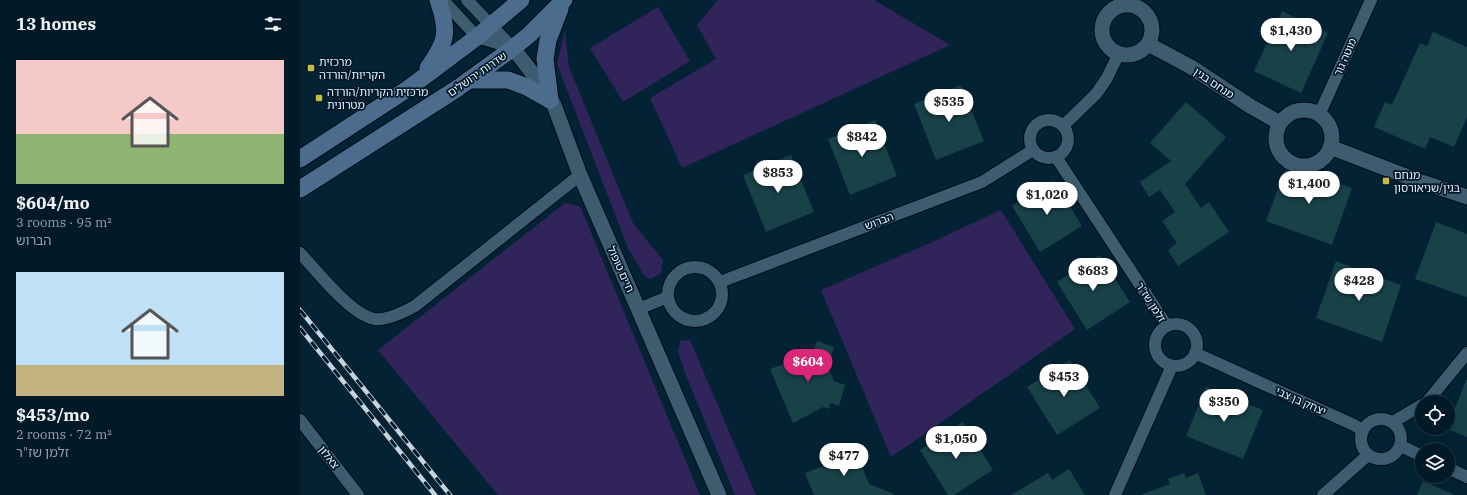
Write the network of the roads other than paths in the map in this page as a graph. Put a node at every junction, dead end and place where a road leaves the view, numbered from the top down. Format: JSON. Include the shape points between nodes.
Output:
{"nodes":[{"id":1,"x":438,"y":0,"type":"edge"},
{"id":2,"x":443,"y":0,"type":"edge"},
{"id":3,"x":467,"y":0,"type":"edge"},
{"id":4,"x":521,"y":0,"type":"edge"},
{"id":5,"x":1371,"y":0,"type":"edge"},
{"id":6,"x":563,"y":1,"type":"edge"},
{"id":7,"x":1110,"y":5,"type":"edge"},
{"id":8,"x":491,"y":26,"type":"junction"},
{"id":9,"x":477,"y":37,"type":"junction"},
{"id":10,"x":1148,"y":44,"type":"junction"},
{"id":11,"x":513,"y":48,"type":"junction"},
{"id":12,"x":1119,"y":53,"type":"junction"},
{"id":13,"x":469,"y":80,"type":"junction"},
{"id":14,"x":408,"y":88,"type":"junction"},
{"id":15,"x":550,"y":100,"type":"junction"},
{"id":16,"x":1320,"y":115,"type":"junction"},
{"id":17,"x":1280,"y":123,"type":"junction"},
{"id":18,"x":1063,"y":126,"type":"junction"},
{"id":19,"x":1330,"y":148,"type":"junction"},
{"id":20,"x":1033,"y":150,"type":"junction"},
{"id":21,"x":1056,"y":157,"type":"junction"},
{"id":22,"x":300,"y":159,"type":"edge"},
{"id":23,"x":580,"y":175,"type":"junction"},
{"id":24,"x":300,"y":189,"type":"edge"},
{"id":25,"x":1467,"y":196,"type":"edge"},
{"id":26,"x":300,"y":253,"type":"edge"},
{"id":27,"x":720,"y":282,"type":"junction"},
{"id":28,"x":668,"y":297,"type":"junction"},
{"id":29,"x":638,"y":309,"type":"junction"},
{"id":30,"x":1167,"y":326,"type":"junction"},
{"id":31,"x":1195,"y":353,"type":"junction"},
{"id":32,"x":1467,"y":353,"type":"edge"},
{"id":33,"x":1172,"y":366,"type":"junction"},
{"id":34,"x":1433,"y":395,"type":"edge"},
{"id":35,"x":1415,"y":409,"type":"edge"},
{"id":36,"x":300,"y":420,"type":"edge"},
{"id":37,"x":1393,"y":422,"type":"junction"},
{"id":38,"x":1363,"y":431,"type":"junction"},
{"id":39,"x":1401,"y":446,"type":"junction"},
{"id":40,"x":1415,"y":453,"type":"edge"},
{"id":41,"x":1368,"y":455,"type":"junction"},
{"id":42,"x":1455,"y":471,"type":"edge"},
{"id":43,"x":1467,"y":477,"type":"edge"},
{"id":44,"x":358,"y":495,"type":"edge"},
{"id":45,"x":719,"y":495,"type":"edge"},
{"id":46,"x":1115,"y":495,"type":"edge"},
{"id":47,"x":1323,"y":495,"type":"edge"}],
"edges":[{"from":1,"to":14,"type":"main road","via":[[446,29],[444,43],[429,68]]},
{"from":2,"to":9,"type":"street"},
{"from":3,"to":8,"type":"street"},
{"from":4,"to":8,"type":"main road"},
{"from":5,"to":16,"type":"street","name":"מוטה גור"},
{"from":6,"to":11,"type":"main road","name":"שדרות ירושלים"},
{"from":6,"to":15,"type":"main road","via":[[548,40],[545,59]]},
{"from":7,"to":10,"type":"street","via":[[1130,5],[1145,12],[1152,28]]},
{"from":7,"to":12,"type":"street","via":[[1103,32],[1110,47]]},
{"from":8,"to":9,"type":"main road"},
{"from":8,"to":11,"type":"street"},
{"from":9,"to":11,"type":"street"},
{"from":9,"to":14,"type":"main road"},
{"from":10,"to":12,"type":"street","via":[[1134,54]]},
{"from":10,"to":17,"type":"street","name":"מנחם בגין","via":[[1191,67]]},
{"from":11,"to":13,"type":"main road","name":"שדרות ירושלים"},
{"from":11,"to":15,"type":"street","name":"חיים טופול"},
{"from":12,"to":18,"type":"street","via":[[1096,94]]},
{"from":13,"to":15,"type":"main road","via":[[508,80]]},
{"from":13,"to":24,"type":"main road","name":"שדרות ירושלים"},
{"from":14,"to":22,"type":"main road"},
{"from":15,"to":23,"type":"street","name":"חיים טופול","via":[[554,104]]},
{"from":16,"to":17,"type":"street","via":[[1305,110],[1286,116]]},
{"from":16,"to":19,"type":"street","via":[[1331,130]]},
{"from":17,"to":19,"type":"street","via":[[1276,145],[1287,161],[1304,167],[1314,165],[1323,160]]},
{"from":18,"to":20,"type":"street","via":[[1054,120],[1041,121],[1035,125],[1029,140]]},
{"from":18,"to":21,"type":"street","via":[[1068,134],[1068,141],[1062,154]]},
{"from":19,"to":25,"type":"street"},
{"from":20,"to":21,"type":"street","via":[[1043,158]]},
{"from":20,"to":27,"type":"street","name":"הברוש","via":[[982,182]]},
{"from":21,"to":30,"type":"street","name":"זלמן שז\"ר"},
{"from":23,"to":26,"type":"street","via":[[415,306],[396,316],[374,319],[356,311]]},
{"from":23,"to":29,"type":"street","name":"חיים טופול"},
{"from":27,"to":28,"type":"street","via":[[712,272],[704,268],[687,268],[680,271],[669,284]]},
{"from":27,"to":28,"type":"street","via":[[721,303],[714,314],[703,320],[690,321],[678,315],[670,306]]},
{"from":28,"to":29,"type":"street"},
{"from":29,"to":45,"type":"street","name":"חיים טופול"},
{"from":30,"to":31,"type":"street","via":[[1181,325],[1193,333],[1196,340]]},
{"from":30,"to":33,"type":"street","via":[[1157,337],[1155,349],[1162,362]]},
{"from":31,"to":33,"type":"street","via":[[1186,364]]},
{"from":31,"to":38,"type":"street","name":"יצחק בן צבי"},
{"from":32,"to":34,"type":"street"},
{"from":33,"to":46,"type":"street"},
{"from":35,"to":37,"type":"street"},
{"from":36,"to":44,"type":"street","name":"צאלון"},
{"from":37,"to":38,"type":"street","via":[[1386,419],[1373,421]]},
{"from":37,"to":39,"type":"street","via":[[1401,434]]},
{"from":38,"to":41,"type":"street","via":[[1361,443]]},
{"from":39,"to":40,"type":"street"},
{"from":39,"to":41,"type":"street","via":[[1392,457],[1385,459]]},
{"from":41,"to":47,"type":"street"},
{"from":42,"to":43,"type":"street"}]}
